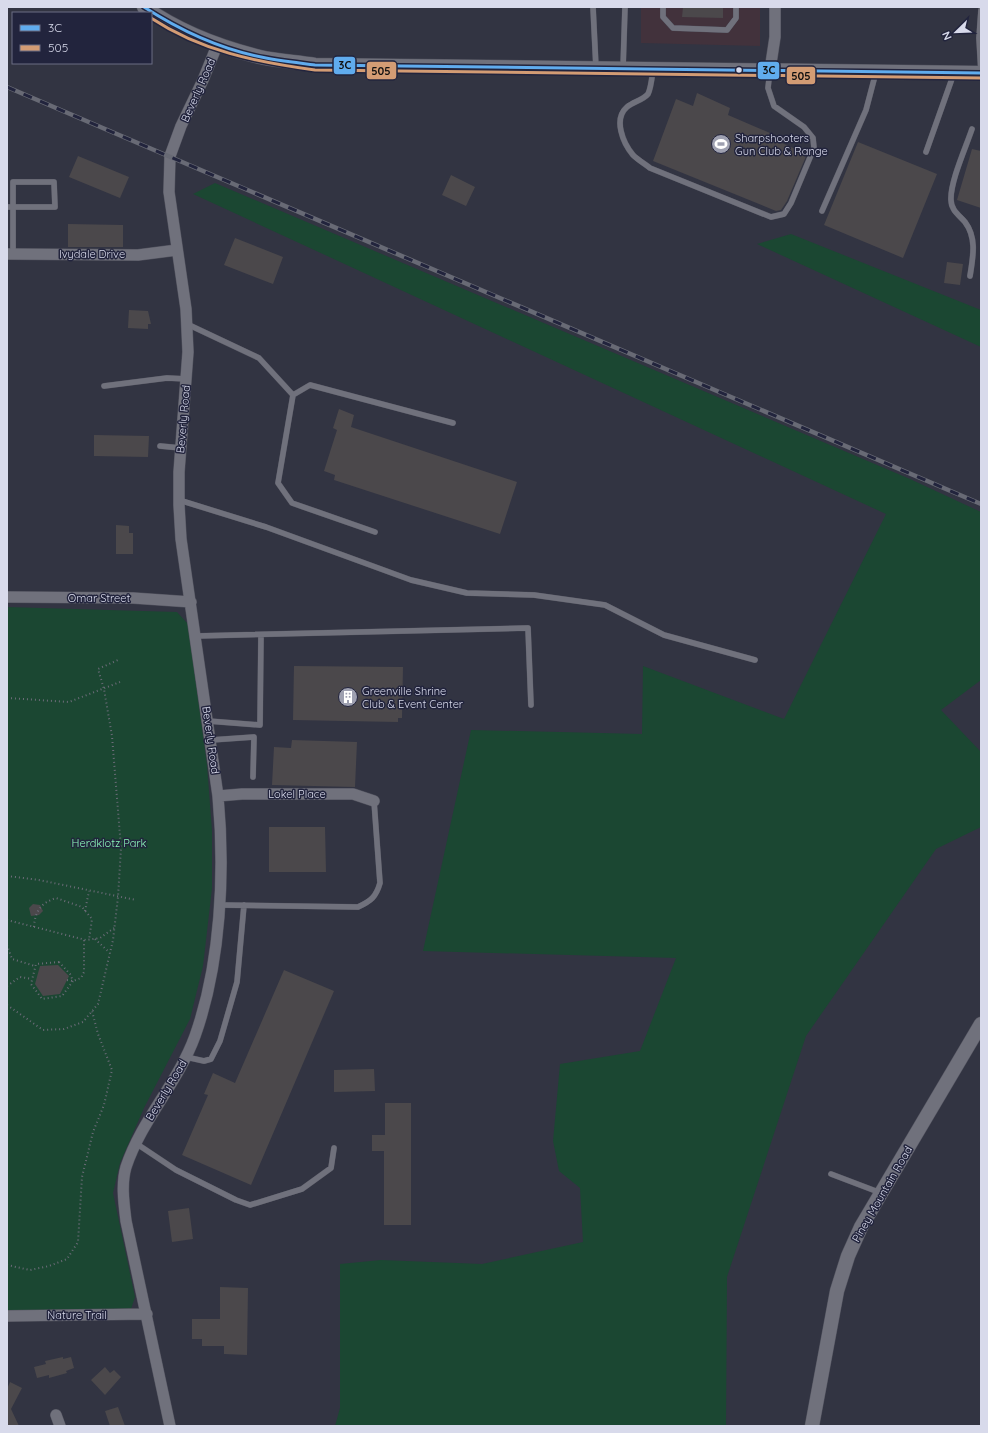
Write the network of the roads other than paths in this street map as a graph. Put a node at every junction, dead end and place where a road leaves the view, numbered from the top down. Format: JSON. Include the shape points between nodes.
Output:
{"nodes":[{"id":1,"x":144,"y":7,"type":"edge"},
{"id":2,"x":593,"y":7,"type":"edge"},
{"id":3,"x":625,"y":7,"type":"edge"},
{"id":4,"x":663,"y":7,"type":"edge"},
{"id":5,"x":736,"y":7,"type":"edge"},
{"id":6,"x":775,"y":7,"type":"edge"},
{"id":7,"x":981,"y":10,"type":"edge"},
{"id":8,"x":218,"y":43,"type":"junction"},
{"id":9,"x":596,"y":68,"type":"junction"},
{"id":10,"x":623,"y":69,"type":"junction"},
{"id":11,"x":654,"y":69,"type":"junction"},
{"id":12,"x":770,"y":70,"type":"junction"},
{"id":13,"x":876,"y":72,"type":"junction"},
{"id":14,"x":954,"y":73,"type":"junction"},
{"id":15,"x":981,"y":74,"type":"edge"},
{"id":16,"x":972,"y":129,"type":"dead end"},
{"id":17,"x":926,"y":152,"type":"dead end"},
{"id":18,"x":10,"y":207,"type":"edge"},
{"id":19,"x":822,"y":211,"type":"dead end"},
{"id":20,"x":177,"y":250,"type":"junction"},
{"id":21,"x":10,"y":254,"type":"edge"},
{"id":22,"x":970,"y":276,"type":"dead end"},
{"id":23,"x":186,"y":324,"type":"junction"},
{"id":24,"x":187,"y":379,"type":"junction"},
{"id":25,"x":104,"y":386,"type":"dead end"},
{"id":26,"x":293,"y":395,"type":"junction"},
{"id":27,"x":453,"y":423,"type":"dead end"},
{"id":28,"x":160,"y":446,"type":"dead end"},
{"id":29,"x":181,"y":448,"type":"junction"},
{"id":30,"x":179,"y":500,"type":"junction"},
{"id":31,"x":375,"y":532,"type":"dead end"},
{"id":32,"x":7,"y":598,"type":"edge"},
{"id":33,"x":191,"y":602,"type":"junction"},
{"id":34,"x":261,"y":635,"type":"junction"},
{"id":35,"x":196,"y":636,"type":"junction"},
{"id":36,"x":755,"y":660,"type":"dead end"},
{"id":37,"x":531,"y":705,"type":"dead end"},
{"id":38,"x":208,"y":721,"type":"junction"},
{"id":39,"x":210,"y":740,"type":"junction"},
{"id":40,"x":253,"y":777,"type":"dead end"},
{"id":41,"x":218,"y":796,"type":"junction"},
{"id":42,"x":374,"y":801,"type":"joint"},
{"id":43,"x":220,"y":905,"type":"junction"},
{"id":44,"x":244,"y":905,"type":"junction"},
{"id":45,"x":981,"y":1024,"type":"edge"},
{"id":46,"x":186,"y":1057,"type":"junction"},
{"id":47,"x":137,"y":1144,"type":"junction"},
{"id":48,"x":334,"y":1148,"type":"dead end"},
{"id":49,"x":831,"y":1174,"type":"dead end"},
{"id":50,"x":882,"y":1193,"type":"junction"},
{"id":51,"x":147,"y":1314,"type":"junction"},
{"id":52,"x":7,"y":1316,"type":"edge"},
{"id":53,"x":56,"y":1415,"type":"dead end"},
{"id":54,"x":60,"y":1426,"type":"edge"},
{"id":55,"x":170,"y":1426,"type":"edge"},
{"id":56,"x":812,"y":1426,"type":"edge"}],
"edges":[{"from":1,"to":8,"type":"street","via":[[190,33]]},
{"from":2,"to":9,"type":"lane"},
{"from":3,"to":10,"type":"lane"},
{"from":4,"to":5,"type":"lane","via":[[663,17],[673,28],[727,30],[736,18]]},
{"from":6,"to":12,"type":"street"},
{"from":7,"to":15,"type":"lane"},
{"from":8,"to":9,"type":"street","via":[[260,57],[315,65]]},
{"from":8,"to":20,"type":"street","name":"Beverly Road","via":[[170,156],[169,192]]},
{"from":9,"to":10,"type":"street"},
{"from":10,"to":11,"type":"street"},
{"from":11,"to":12,"type":"street"},
{"from":11,"to":12,"type":"lane","via":[[648,93],[628,106],[620,120],[625,143],[633,155],[650,168],[771,217],[784,214],[791,203],[814,148],[813,138],[804,127],[774,106],[768,88]]},
{"from":12,"to":13,"type":"street"},
{"from":13,"to":14,"type":"street"},
{"from":13,"to":19,"type":"lane","via":[[866,110]]},
{"from":14,"to":15,"type":"street"},
{"from":14,"to":17,"type":"lane"},
{"from":16,"to":22,"type":"lane","via":[[952,187],[950,201],[955,213],[966,223],[974,244]]},
{"from":18,"to":18,"type":"lane","via":[[13,182],[54,182],[55,207]]},
{"from":18,"to":21,"type":"lane"},
{"from":20,"to":21,"type":"street","name":"Ivydale Drive","via":[[138,254]]},
{"from":20,"to":23,"type":"street","name":"Beverly Road"},
{"from":23,"to":24,"type":"street","name":"Beverly Road"},
{"from":23,"to":26,"type":"lane","via":[[259,358]]},
{"from":24,"to":25,"type":"lane","via":[[167,378]]},
{"from":24,"to":29,"type":"street","name":"Beverly Road"},
{"from":26,"to":27,"type":"lane","via":[[310,385]]},
{"from":26,"to":31,"type":"lane","via":[[278,483],[292,503]]},
{"from":28,"to":29,"type":"lane"},
{"from":29,"to":30,"type":"street","name":"Beverly Road"},
{"from":30,"to":33,"type":"street","name":"Beverly Road","via":[[181,539]]},
{"from":30,"to":36,"type":"lane","via":[[266,527],[411,580],[466,593],[534,595],[605,605],[664,635]]},
{"from":32,"to":33,"type":"street","name":"Omar Street","via":[[132,598]]},
{"from":33,"to":35,"type":"street","name":"Beverly Road"},
{"from":34,"to":35,"type":"lane"},
{"from":34,"to":37,"type":"lane","via":[[528,628]]},
{"from":34,"to":38,"type":"lane","via":[[260,725]]},
{"from":35,"to":38,"type":"street","name":"Beverly Road"},
{"from":38,"to":39,"type":"street","name":"Beverly Road"},
{"from":39,"to":40,"type":"lane","via":[[254,738]]},
{"from":39,"to":41,"type":"street","name":"Beverly Road"},
{"from":41,"to":42,"type":"street","name":"Lokel Place","via":[[353,794]]},
{"from":41,"to":43,"type":"street","name":"Beverly Road","via":[[221,825]]},
{"from":42,"to":44,"type":"lane","via":[[380,883],[377,894],[370,901],[358,907]]},
{"from":43,"to":44,"type":"lane"},
{"from":43,"to":46,"type":"street","name":"Beverly Road","via":[[203,1009]]},
{"from":44,"to":46,"type":"lane","via":[[237,982],[220,1041],[211,1059],[204,1061]]},
{"from":45,"to":50,"type":"street","name":"Piney Mountain Road"},
{"from":46,"to":47,"type":"street","name":"Beverly Road","via":[[148,1119]]},
{"from":47,"to":48,"type":"lane","via":[[176,1170],[250,1205],[302,1189],[331,1168]]},
{"from":47,"to":51,"type":"street","name":"Beverly Road","via":[[126,1167],[124,1202]]},
{"from":49,"to":50,"type":"lane"},
{"from":50,"to":56,"type":"street","name":"Piney Mountain Road","via":[[861,1227],[843,1270]]},
{"from":51,"to":52,"type":"street","name":"Nature Trail"},
{"from":51,"to":55,"type":"street","name":"Beverly Road"},
{"from":53,"to":54,"type":"street"}]}
